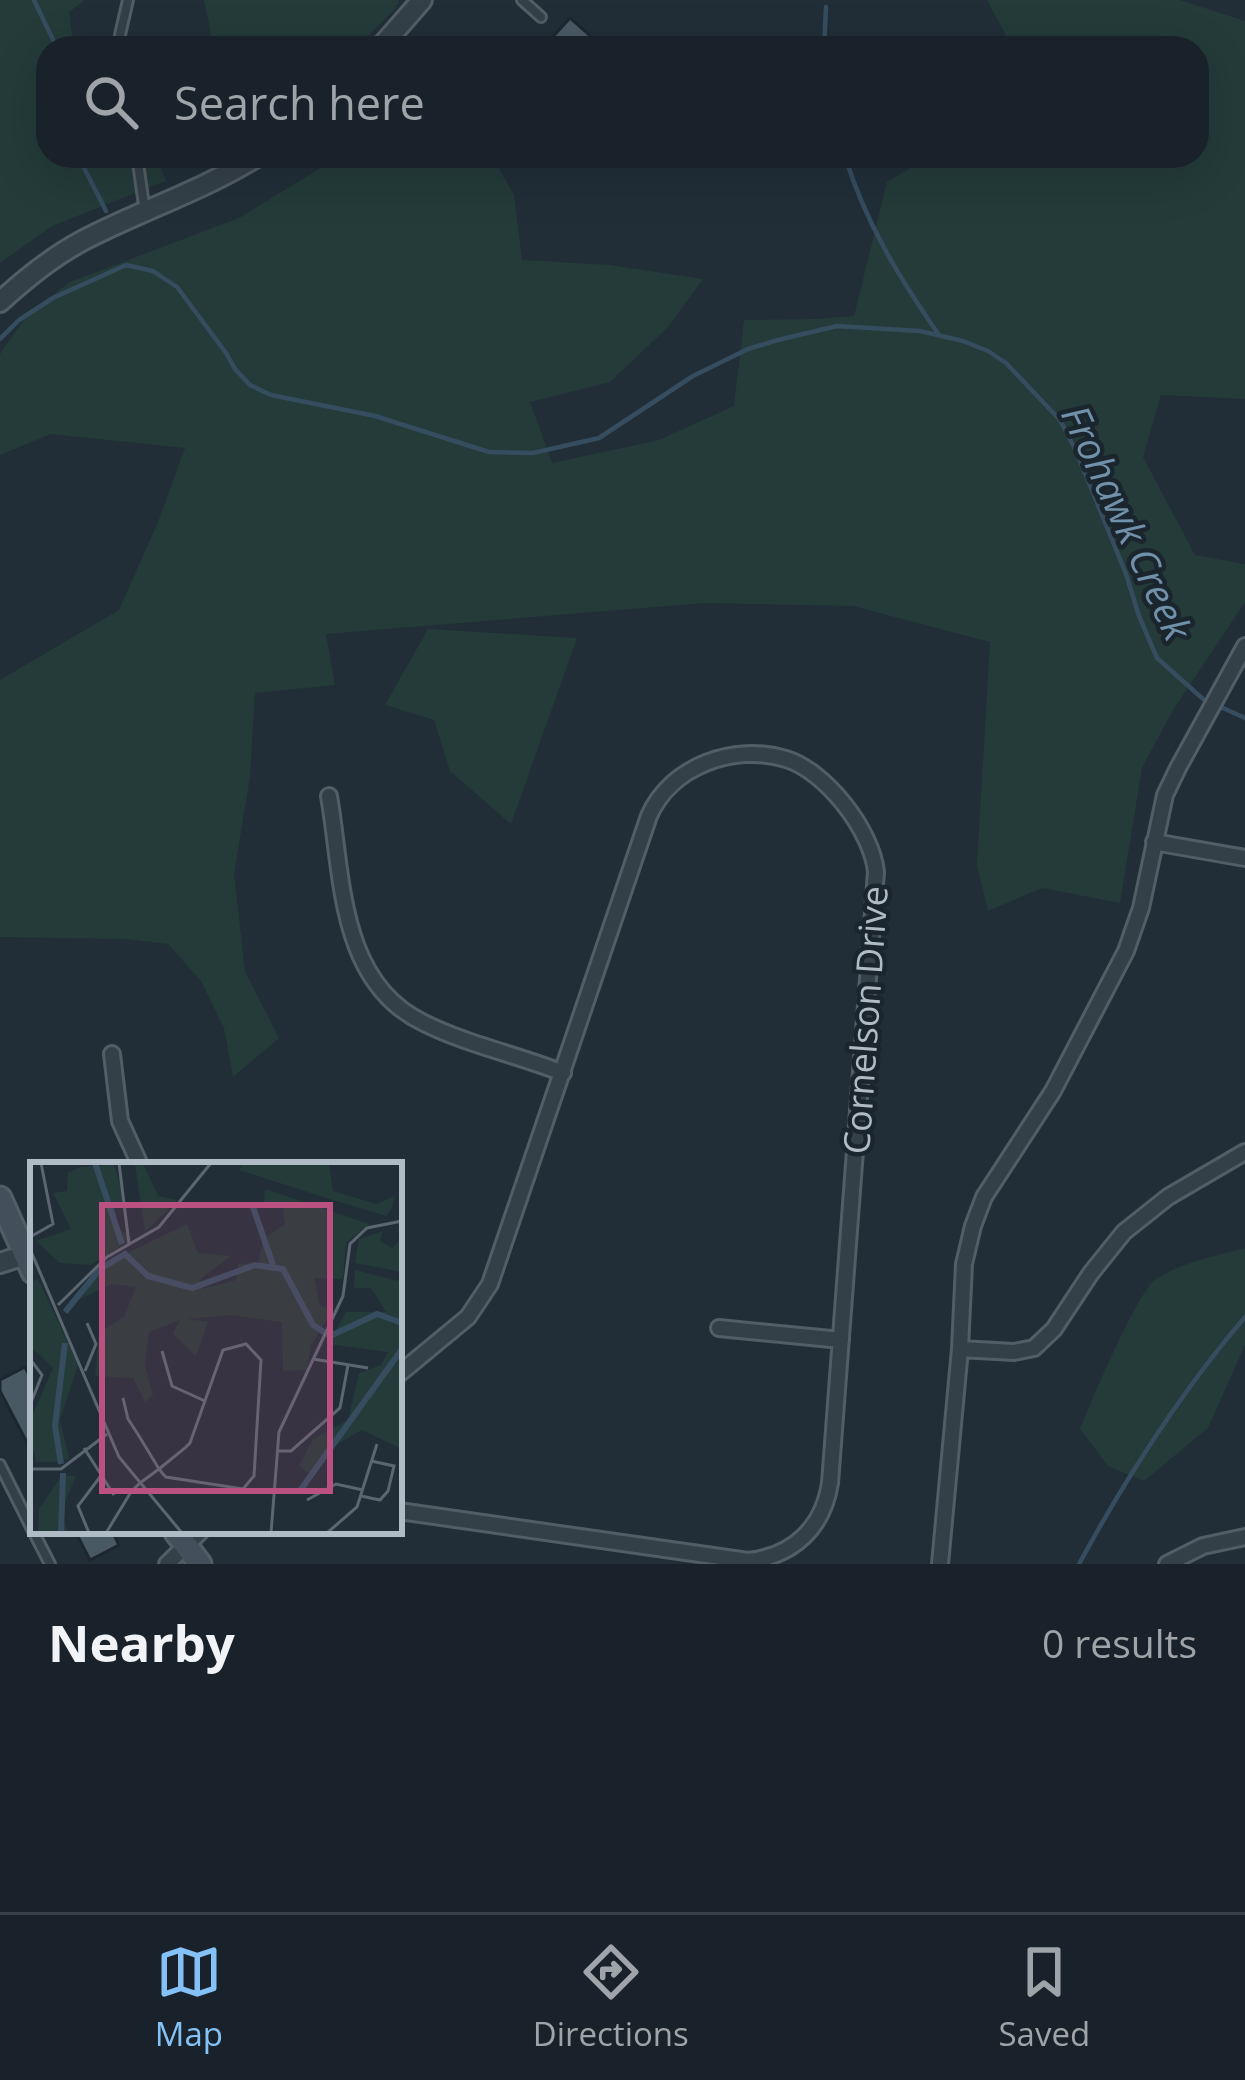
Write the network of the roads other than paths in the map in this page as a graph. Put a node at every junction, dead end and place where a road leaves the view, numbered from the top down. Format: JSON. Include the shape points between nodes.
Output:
{"nodes":[{"id":1,"x":128,"y":0,"type":"edge"},
{"id":2,"x":422,"y":0,"type":"edge"},
{"id":3,"x":522,"y":0,"type":"edge"},
{"id":4,"x":541,"y":17,"type":"dead end"},
{"id":5,"x":119,"y":36,"type":"edge"},
{"id":6,"x":390,"y":36,"type":"edge"},
{"id":7,"x":139,"y":168,"type":"edge"},
{"id":8,"x":238,"y":168,"type":"edge"},
{"id":9,"x":146,"y":213,"type":"junction"},
{"id":10,"x":0,"y":302,"type":"edge"},
{"id":11,"x":1245,"y":646,"type":"edge"},
{"id":12,"x":328,"y":796,"type":"dead end"},
{"id":13,"x":1154,"y":842,"type":"junction"},
{"id":14,"x":1245,"y":858,"type":"edge"},
{"id":15,"x":112,"y":1054,"type":"dead end"},
{"id":16,"x":563,"y":1073,"type":"junction"},
{"id":17,"x":1245,"y":1152,"type":"edge"},
{"id":18,"x":139,"y":1162,"type":"edge"},
{"id":19,"x":0,"y":1198,"type":"edge"},
{"id":20,"x":0,"y":1263,"type":"edge"},
{"id":21,"x":29,"y":1263,"type":"edge"},
{"id":22,"x":719,"y":1328,"type":"dead end"},
{"id":23,"x":841,"y":1340,"type":"junction"},
{"id":24,"x":960,"y":1349,"type":"junction"},
{"id":25,"x":402,"y":1371,"type":"edge"},
{"id":26,"x":0,"y":1466,"type":"edge"},
{"id":27,"x":402,"y":1510,"type":"edge"},
{"id":28,"x":30,"y":1525,"type":"edge"},
{"id":29,"x":35,"y":1534,"type":"edge"},
{"id":30,"x":1245,"y":1537,"type":"edge"},
{"id":31,"x":191,"y":1543,"type":"edge"},
{"id":32,"x":50,"y":1564,"type":"edge"},
{"id":33,"x":167,"y":1564,"type":"edge"},
{"id":34,"x":940,"y":1564,"type":"edge"},
{"id":35,"x":1167,"y":1564,"type":"edge"}],
"edges":[{"from":1,"to":5,"type":"lane"},
{"from":2,"to":6,"type":"street"},
{"from":3,"to":4,"type":"lane"},
{"from":7,"to":9,"type":"lane"},
{"from":8,"to":9,"type":"street"},
{"from":9,"to":10,"type":"street","via":[[66,250]]},
{"from":11,"to":13,"type":"street","via":[[1166,795]]},
{"from":12,"to":16,"type":"street","via":[[350,931],[382,992],[428,1025]]},
{"from":13,"to":14,"type":"street"},
{"from":13,"to":24,"type":"street","via":[[1126,951],[1053,1091],[978,1210],[964,1264]]},
{"from":15,"to":18,"type":"street","via":[[121,1120]]},
{"from":16,"to":23,"type":"street","name":"Cornelson Drive","via":[[662,794],[689,770],[734,756],[788,760],[815,776],[862,827],[876,872]]},
{"from":16,"to":25,"type":"street","name":"Cornelson Drive","via":[[490,1284],[467,1317]]},
{"from":17,"to":24,"type":"street","via":[[1124,1232],[1034,1348]]},
{"from":19,"to":21,"type":"main road"},
{"from":20,"to":21,"type":"street"},
{"from":22,"to":23,"type":"street"},
{"from":23,"to":27,"type":"street","name":"Cornelson Drive","via":[[826,1504],[807,1534],[771,1557],[731,1561]]},
{"from":24,"to":34,"type":"street"},
{"from":26,"to":28,"type":"lane"},
{"from":29,"to":32,"type":"lane"},
{"from":30,"to":35,"type":"street"},
{"from":31,"to":33,"type":"street"}]}
